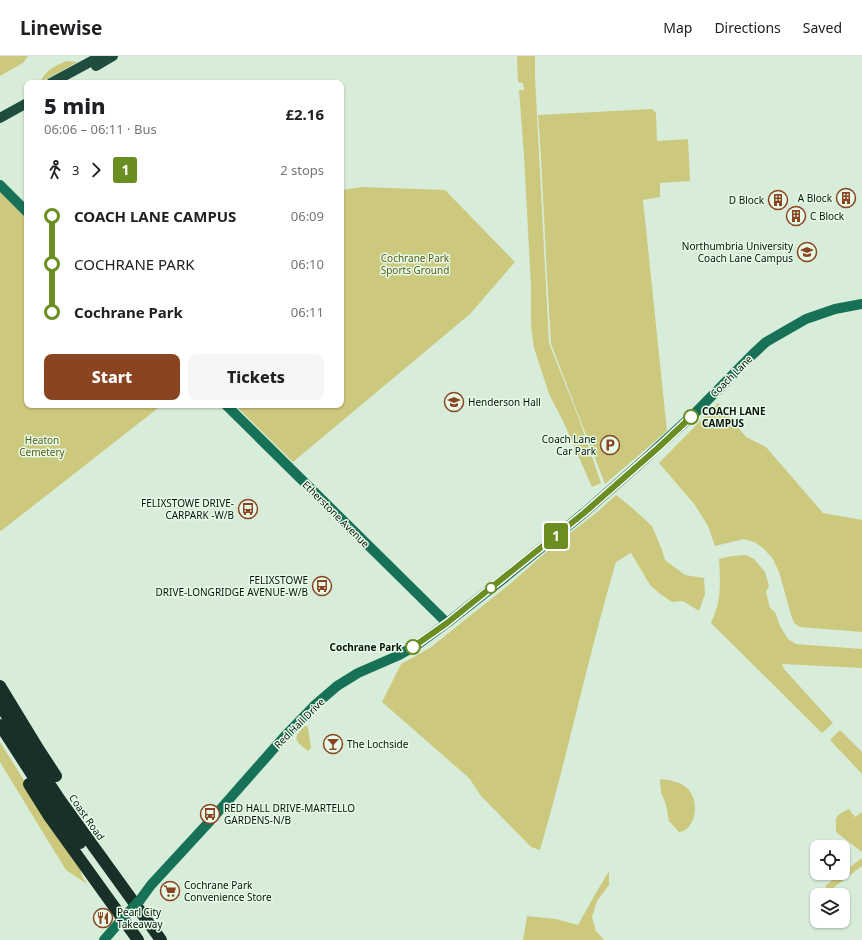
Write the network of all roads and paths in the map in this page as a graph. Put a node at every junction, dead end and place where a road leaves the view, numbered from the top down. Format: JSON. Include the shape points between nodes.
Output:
{"nodes":[{"id":1,"x":101,"y":56,"type":"edge"},
{"id":2,"x":114,"y":56,"type":"edge"},
{"id":3,"x":57,"y":80,"type":"edge"},
{"id":4,"x":70,"y":80,"type":"edge"},
{"id":5,"x":24,"y":98,"type":"edge"},
{"id":6,"x":24,"y":105,"type":"edge"},
{"id":7,"x":0,"y":110,"type":"edge"},
{"id":8,"x":0,"y":118,"type":"edge"},
{"id":9,"x":0,"y":185,"type":"edge"},
{"id":10,"x":24,"y":209,"type":"edge"},
{"id":11,"x":862,"y":304,"type":"edge"},
{"id":12,"x":229,"y":408,"type":"edge"},
{"id":13,"x":565,"y":529,"type":"joint"},
{"id":14,"x":447,"y":623,"type":"junction"},
{"id":15,"x":0,"y":686,"type":"edge"},
{"id":16,"x":0,"y":704,"type":"edge"},
{"id":17,"x":0,"y":725,"type":"edge"},
{"id":18,"x":0,"y":733,"type":"edge"},
{"id":19,"x":56,"y":776,"type":"dead end"},
{"id":20,"x":123,"y":918,"type":"junction"},
{"id":21,"x":104,"y":940,"type":"edge"},
{"id":22,"x":138,"y":940,"type":"edge"},
{"id":23,"x":152,"y":940,"type":"edge"},
{"id":24,"x":161,"y":940,"type":"edge"}],
"edges":[{"from":1,"to":3,"type":"main road"},
{"from":2,"to":4,"type":"main road"},
{"from":5,"to":7,"type":"main road"},
{"from":6,"to":8,"type":"main road"},
{"from":9,"to":10,"type":"street"},
{"from":11,"to":13,"type":"street","name":"Coach Lane","via":[[835,309],[806,319],[766,342],[666,440]]},
{"from":12,"to":14,"type":"street","name":"Etherstone Avenue"},
{"from":13,"to":14,"type":"street","name":"Red Hall Drive"},
{"from":14,"to":20,"type":"street","name":"Red Hall Drive","bridge":true,"via":[[411,649],[337,686],[314,704]]},
{"from":15,"to":19,"type":"highway"},
{"from":16,"to":24,"type":"highway","name":"Coast Road","via":[[60,800]]},
{"from":17,"to":23,"type":"highway","name":"Coast Road","via":[[42,790]]},
{"from":18,"to":20,"type":"highway","via":[[49,816]]},
{"from":20,"to":21,"type":"street","name":"Red Hall Drive"},
{"from":20,"to":22,"type":"highway"}]}
